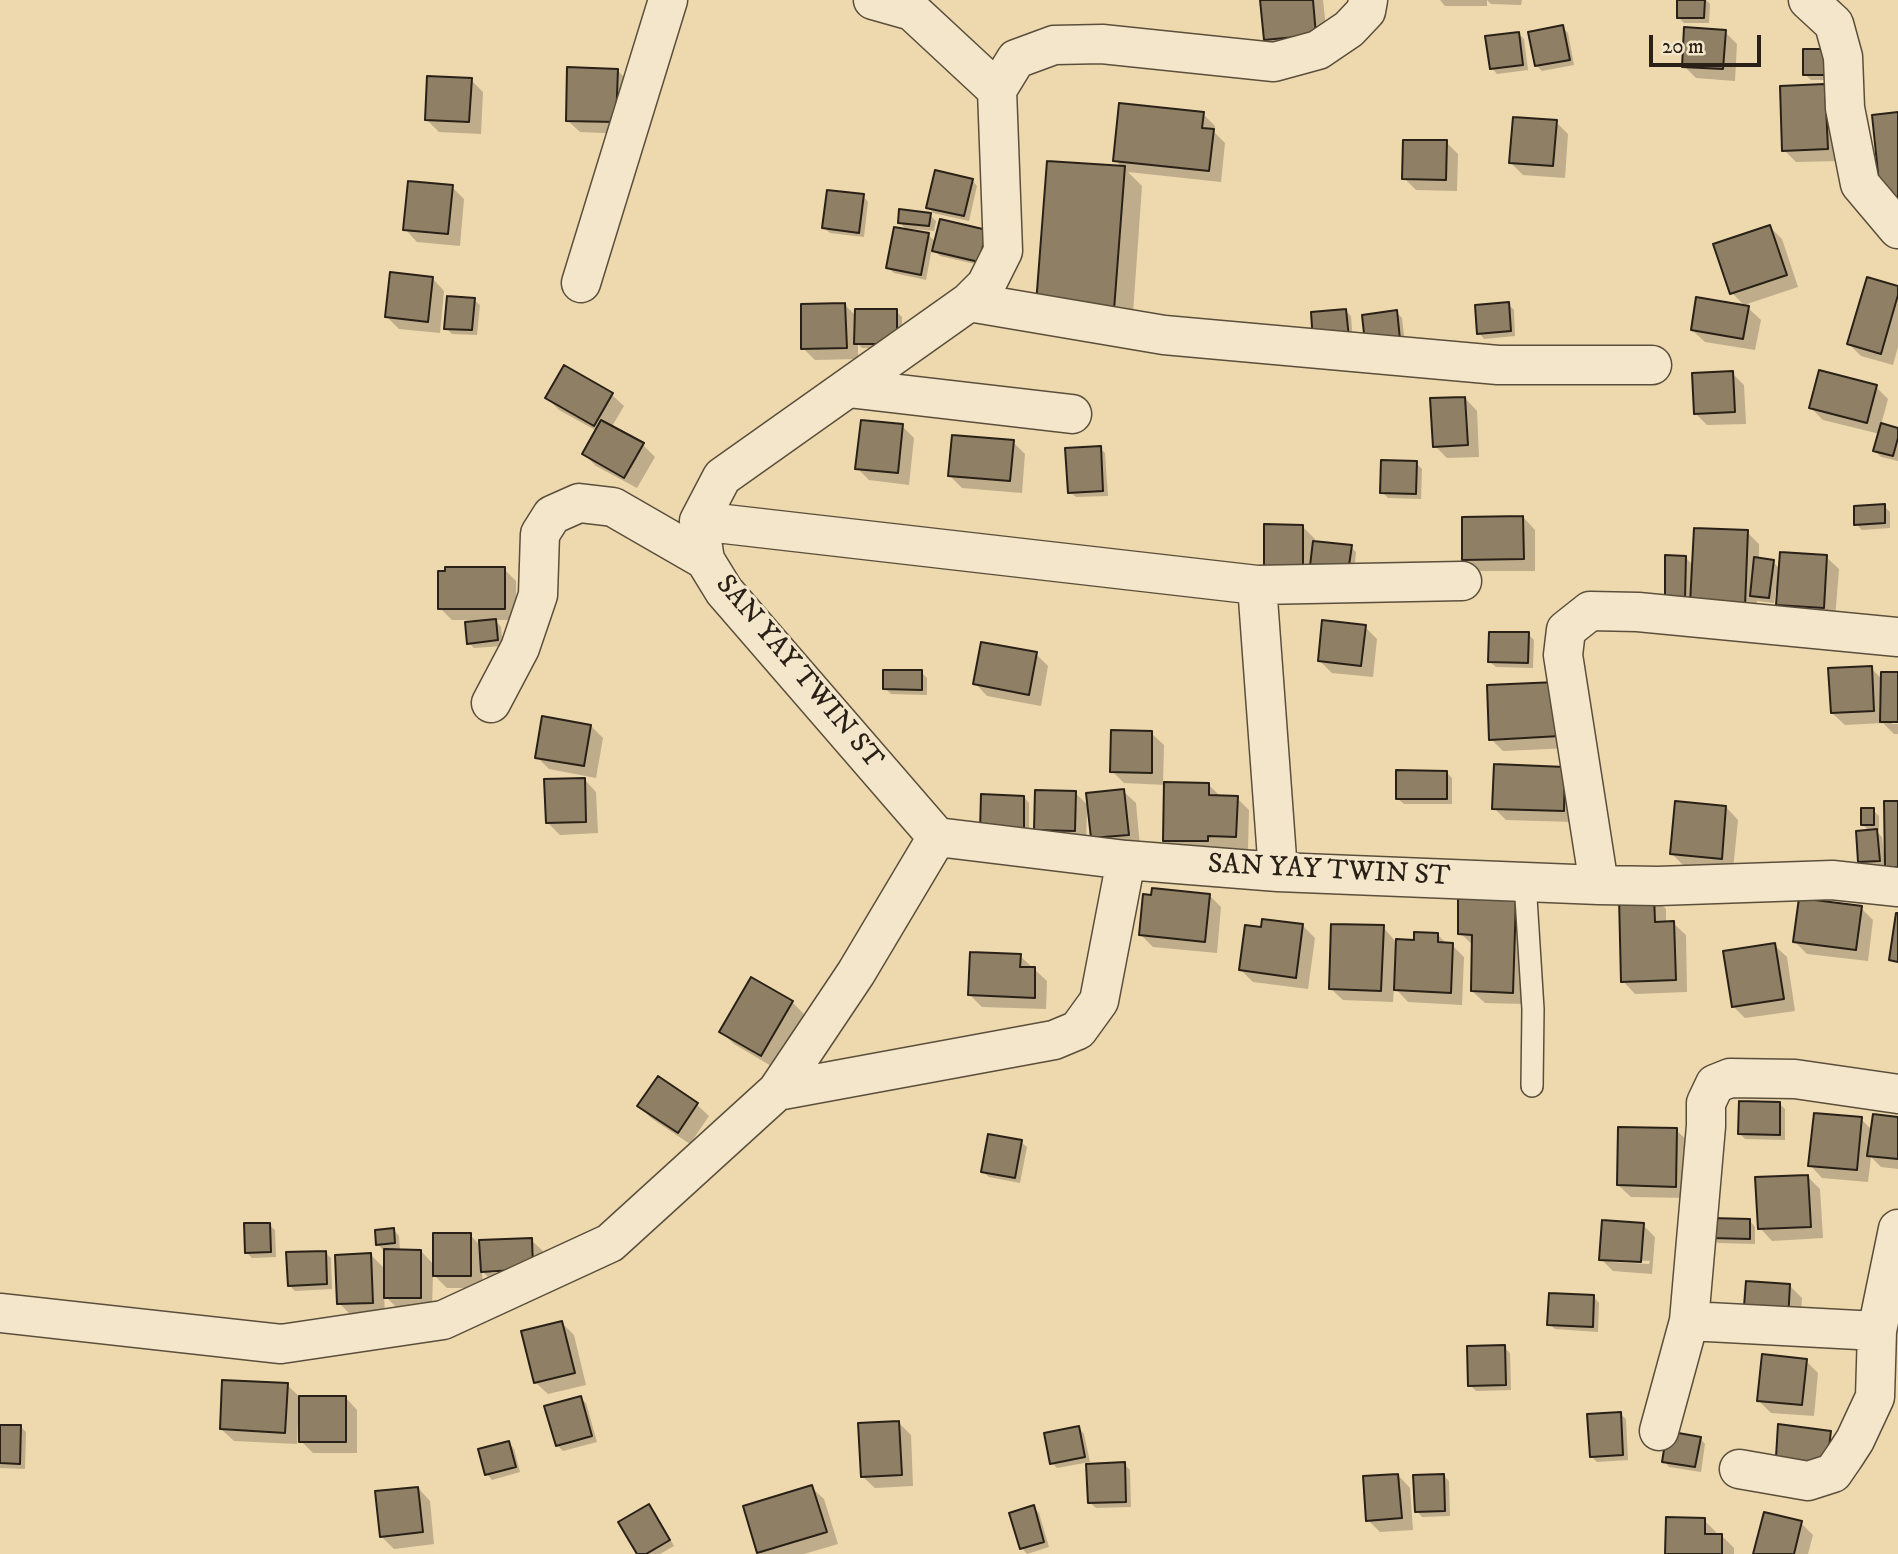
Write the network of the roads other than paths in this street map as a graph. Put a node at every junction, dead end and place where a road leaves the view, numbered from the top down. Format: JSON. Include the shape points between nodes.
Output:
{"nodes":[{"id":1,"x":668,"y":0,"type":"edge"},
{"id":2,"x":873,"y":0,"type":"edge"},
{"id":3,"x":1368,"y":0,"type":"edge"},
{"id":4,"x":1808,"y":0,"type":"edge"},
{"id":5,"x":997,"y":90,"type":"junction"},
{"id":6,"x":1898,"y":229,"type":"edge"},
{"id":7,"x":581,"y":283,"type":"dead end"},
{"id":8,"x":969,"y":302,"type":"junction"},
{"id":9,"x":1652,"y":365,"type":"dead end"},
{"id":10,"x":848,"y":388,"type":"junction"},
{"id":11,"x":1072,"y":414,"type":"dead end"},
{"id":12,"x":699,"y":521,"type":"junction"},
{"id":13,"x":705,"y":560,"type":"junction"},
{"id":14,"x":1462,"y":580,"type":"dead end"},
{"id":15,"x":1256,"y":585,"type":"junction"},
{"id":16,"x":1898,"y":637,"type":"edge"},
{"id":17,"x":491,"y":703,"type":"dead end"},
{"id":18,"x":937,"y":837,"type":"junction"},
{"id":19,"x":1126,"y":860,"type":"junction"},
{"id":20,"x":1278,"y":872,"type":"junction"},
{"id":21,"x":1525,"y":882,"type":"junction"},
{"id":22,"x":1599,"y":885,"type":"junction"},
{"id":23,"x":1898,"y":887,"type":"edge"},
{"id":24,"x":1532,"y":1086,"type":"dead end"},
{"id":25,"x":777,"y":1091,"type":"junction"},
{"id":26,"x":1898,"y":1094,"type":"edge"},
{"id":27,"x":1898,"y":1229,"type":"edge"},
{"id":28,"x":0,"y":1313,"type":"edge"},
{"id":29,"x":1689,"y":1321,"type":"junction"},
{"id":30,"x":1877,"y":1331,"type":"junction"},
{"id":31,"x":1659,"y":1430,"type":"dead end"},
{"id":32,"x":1739,"y":1469,"type":"dead end"}],
"edges":[{"from":1,"to":7,"type":"street"},
{"from":2,"to":5,"type":"street","via":[[912,11]]},
{"from":3,"to":5,"type":"street","via":[[1366,11],[1349,29],[1318,50],[1274,62],[1102,44],[1054,46],[1016,59]]},
{"from":4,"to":6,"type":"street","via":[[1834,24],[1843,57],[1845,108],[1860,184]]},
{"from":5,"to":8,"type":"street","via":[[1003,251],[986,285]]},
{"from":8,"to":9,"type":"street","via":[[1164,335],[1484,364]]},
{"from":8,"to":10,"type":"street"},
{"from":10,"to":11,"type":"street"},
{"from":10,"to":12,"type":"street","via":[[722,477]]},
{"from":12,"to":13,"type":"street","name":"SAN YAY TWIN ST"},
{"from":12,"to":15,"type":"street"},
{"from":13,"to":17,"type":"street","via":[[612,507],[579,503],[552,515],[540,534],[538,596],[520,648]]},
{"from":13,"to":18,"type":"street","name":"SAN YAY TWIN ST","via":[[724,591]]},
{"from":14,"to":15,"type":"street"},
{"from":15,"to":20,"type":"street"},
{"from":16,"to":22,"type":"street","via":[[1638,612],[1590,611],[1566,630],[1563,655]]},
{"from":18,"to":19,"type":"street","name":"SAN YAY TWIN ST"},
{"from":18,"to":25,"type":"street","via":[[856,973]]},
{"from":19,"to":20,"type":"street","name":"SAN YAY TWIN ST"},
{"from":19,"to":25,"type":"street","via":[[1099,1002],[1078,1030],[1054,1040]]},
{"from":20,"to":21,"type":"street","name":"SAN YAY TWIN ST"},
{"from":21,"to":22,"type":"street","name":"SAN YAY TWIN ST"},
{"from":21,"to":24,"type":"lane","via":[[1533,1009]]},
{"from":22,"to":23,"type":"street","name":"SAN YAY TWIN ST","via":[[1832,880]]},
{"from":25,"to":28,"type":"street","via":[[610,1243],[443,1320],[281,1344]]},
{"from":26,"to":29,"type":"street","via":[[1772,1077],[1730,1077],[1715,1084],[1706,1102]]},
{"from":27,"to":30,"type":"street"},
{"from":29,"to":30,"type":"street"},
{"from":29,"to":31,"type":"street"},
{"from":30,"to":32,"type":"street","via":[[1875,1398],[1833,1473],[1808,1481]]}]}
